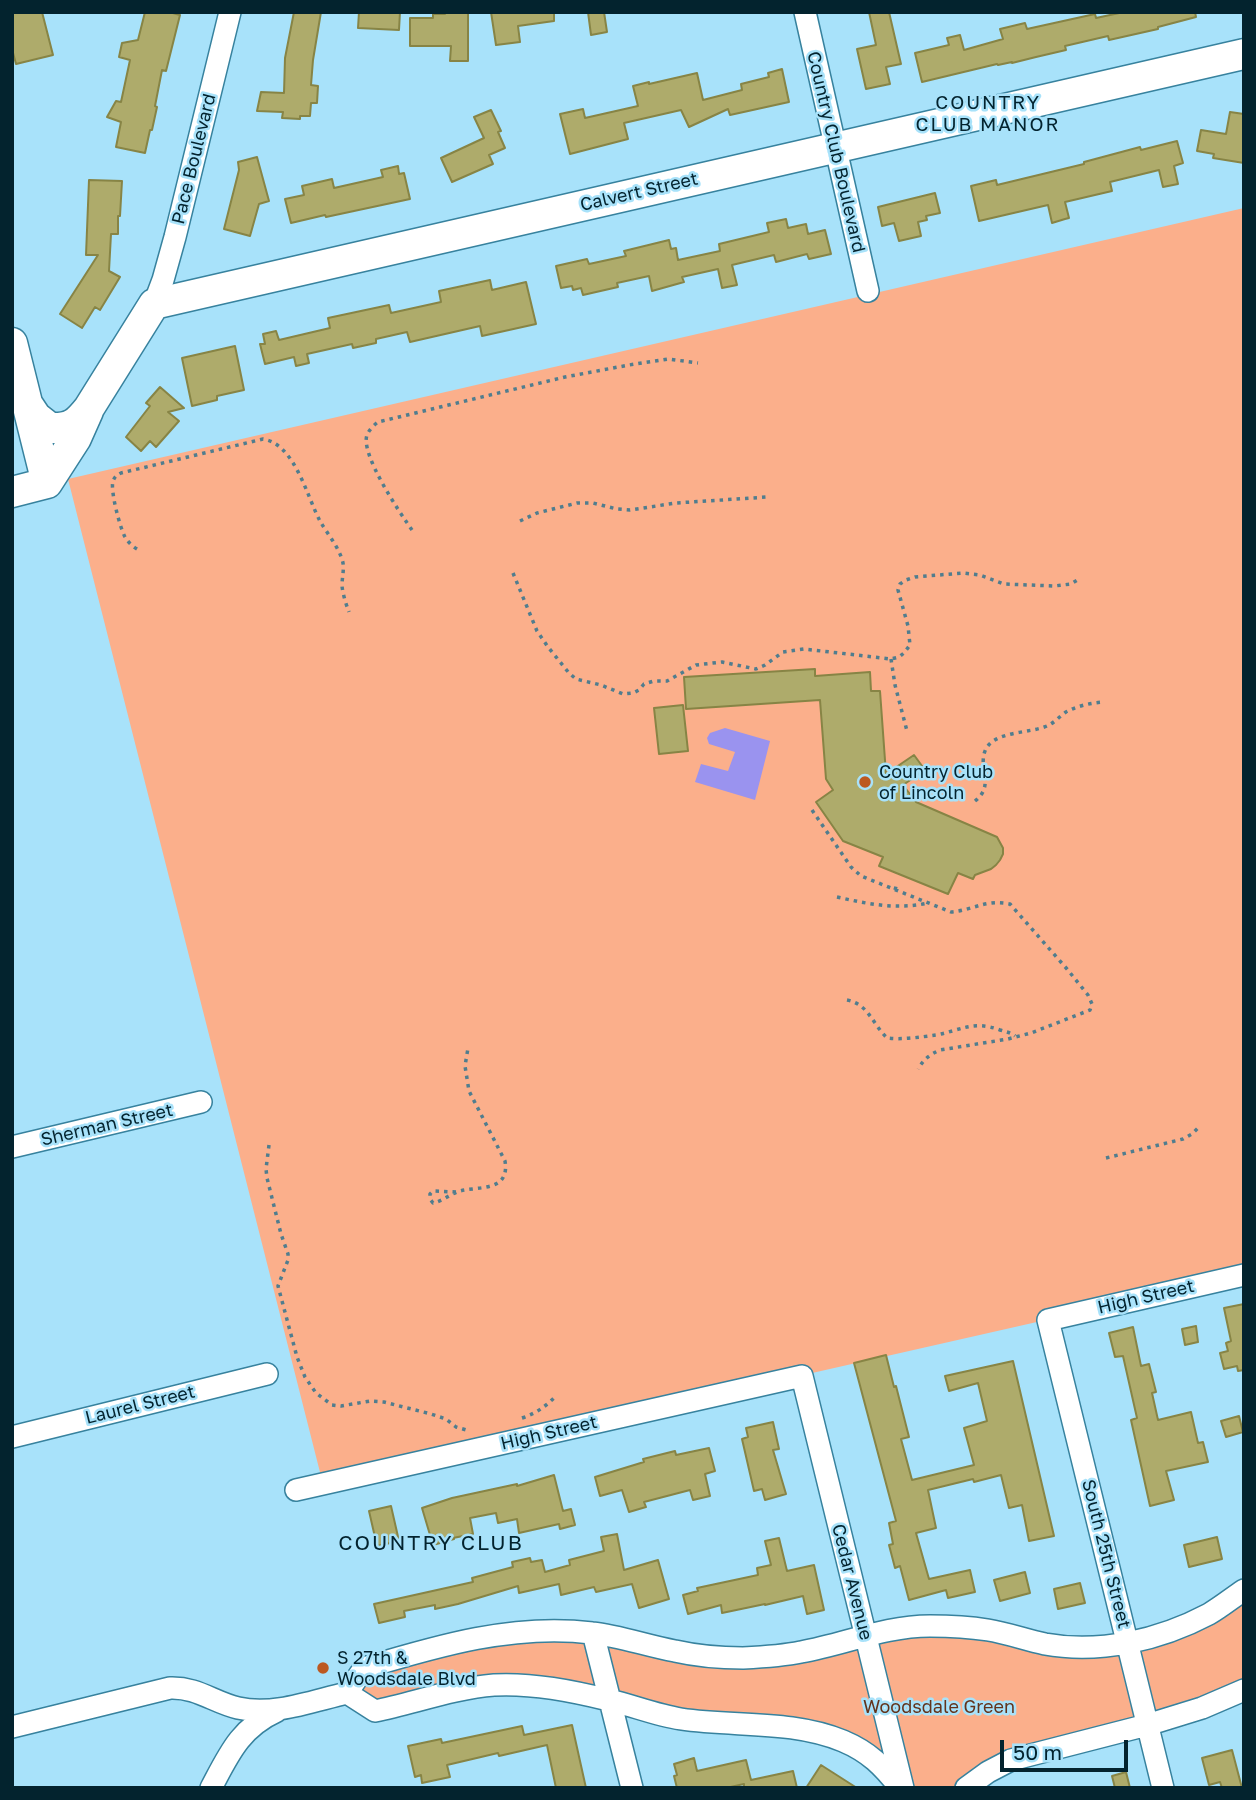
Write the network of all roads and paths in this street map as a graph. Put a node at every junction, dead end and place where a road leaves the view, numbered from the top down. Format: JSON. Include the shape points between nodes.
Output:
{"nodes":[{"id":1,"x":230,"y":12,"type":"edge"},
{"id":2,"x":805,"y":12,"type":"edge"},
{"id":3,"x":1244,"y":54,"type":"edge"},
{"id":4,"x":835,"y":147,"type":"junction"},
{"id":5,"x":868,"y":291,"type":"dead end"},
{"id":6,"x":154,"y":304,"type":"junction"},
{"id":7,"x":12,"y":343,"type":"edge"},
{"id":8,"x":698,"y":363,"type":"dead end"},
{"id":9,"x":27,"y":405,"type":"junction"},
{"id":10,"x":89,"y":408,"type":"junction"},
{"id":11,"x":47,"y":483,"type":"junction"},
{"id":12,"x":12,"y":492,"type":"edge"},
{"id":13,"x":767,"y":497,"type":"dead end"},
{"id":14,"x":520,"y":521,"type":"dead end"},
{"id":15,"x":412,"y":530,"type":"dead end"},
{"id":16,"x":137,"y":549,"type":"dead end"},
{"id":17,"x":513,"y":573,"type":"dead end"},
{"id":18,"x":1079,"y":579,"type":"dead end"},
{"id":19,"x":349,"y":612,"type":"dead end"},
{"id":20,"x":891,"y":659,"type":"junction"},
{"id":21,"x":1102,"y":702,"type":"dead end"},
{"id":22,"x":907,"y":731,"type":"dead end"},
{"id":23,"x":975,"y":801,"type":"dead end"},
{"id":24,"x":812,"y":810,"type":"dead end"},
{"id":25,"x":897,"y":883,"type":"dead end"},
{"id":26,"x":895,"y":890,"type":"junction"},
{"id":27,"x":838,"y":897,"type":"dead end"},
{"id":28,"x":930,"y":903,"type":"junction"},
{"id":29,"x":846,"y":1000,"type":"dead end"},
{"id":30,"x":1016,"y":1037,"type":"junction"},
{"id":31,"x":468,"y":1048,"type":"dead end"},
{"id":32,"x":918,"y":1069,"type":"dead end"},
{"id":33,"x":201,"y":1102,"type":"dead end"},
{"id":34,"x":1198,"y":1128,"type":"dead end"},
{"id":35,"x":269,"y":1145,"type":"dead end"},
{"id":36,"x":12,"y":1147,"type":"edge"},
{"id":37,"x":1106,"y":1158,"type":"dead end"},
{"id":38,"x":456,"y":1192,"type":"junction"},
{"id":39,"x":1244,"y":1275,"type":"edge"},
{"id":40,"x":1048,"y":1320,"type":"joint"},
{"id":41,"x":267,"y":1374,"type":"dead end"},
{"id":42,"x":802,"y":1376,"type":"joint"},
{"id":43,"x":557,"y":1395,"type":"dead end"},
{"id":44,"x":511,"y":1421,"type":"dead end"},
{"id":45,"x":476,"y":1430,"type":"dead end"},
{"id":46,"x":12,"y":1437,"type":"edge"},
{"id":47,"x":296,"y":1490,"type":"dead end"},
{"id":48,"x":1244,"y":1591,"type":"edge"},
{"id":49,"x":593,"y":1633,"type":"junction"},
{"id":50,"x":865,"y":1635,"type":"junction"},
{"id":51,"x":1128,"y":1644,"type":"junction"},
{"id":52,"x":1244,"y":1690,"type":"edge"},
{"id":53,"x":347,"y":1693,"type":"junction"},
{"id":54,"x":610,"y":1700,"type":"junction"},
{"id":55,"x":282,"y":1709,"type":"junction"},
{"id":56,"x":1147,"y":1725,"type":"junction"},
{"id":57,"x":12,"y":1727,"type":"edge"},
{"id":58,"x":211,"y":1788,"type":"edge"},
{"id":59,"x":632,"y":1788,"type":"edge"},
{"id":60,"x":902,"y":1788,"type":"edge"},
{"id":61,"x":966,"y":1788,"type":"edge"},
{"id":62,"x":1163,"y":1788,"type":"edge"}],
"edges":[{"from":1,"to":6,"type":"street","name":"Pace Boulevard","via":[[178,228]]},
{"from":2,"to":4,"type":"street","name":"Country Club Boulevard"},
{"from":3,"to":4,"type":"street","name":"Calvert Street"},
{"from":4,"to":5,"type":"street","name":"Country Club Boulevard"},
{"from":4,"to":6,"type":"street","name":"Calvert Street"},
{"from":6,"to":10,"type":"street"},
{"from":7,"to":9,"type":"street"},
{"from":8,"to":15,"type":"path","via":[[668,359],[629,365],[378,422],[368,434],[369,452]]},
{"from":9,"to":10,"type":"street","via":[[43,424],[56,429],[70,427]]},
{"from":9,"to":11,"type":"street"},
{"from":10,"to":11,"type":"street"},
{"from":11,"to":12,"type":"street"},
{"from":13,"to":14,"type":"path","via":[[630,510],[577,503]]},
{"from":16,"to":19,"type":"path","via":[[122,528],[112,490],[116,475],[272,440],[302,478],[341,557]]},
{"from":17,"to":20,"type":"path","via":[[537,631],[569,673],[623,694],[654,681],[667,681],[696,665],[722,662],[756,668],[792,650]]},
{"from":18,"to":20,"type":"path","via":[[1054,586],[1004,584],[963,573],[906,580],[898,590],[911,645]]},
{"from":20,"to":22,"type":"path"},
{"from":21,"to":23,"type":"path","via":[[1080,706],[1042,728],[995,740],[984,753],[986,784]]},
{"from":24,"to":26,"type":"path","via":[[851,867]]},
{"from":25,"to":26,"type":"path"},
{"from":26,"to":28,"type":"path"},
{"from":27,"to":28,"type":"path","via":[[880,906]]},
{"from":28,"to":30,"type":"path","via":[[951,912],[984,903],[1010,904],[1088,995],[1090,1010]]},
{"from":29,"to":30,"type":"path","via":[[865,1008],[887,1038],[937,1035],[983,1025]]},
{"from":30,"to":32,"type":"path","via":[[940,1050],[923,1059]]},
{"from":31,"to":38,"type":"path","via":[[469,1091],[507,1170],[498,1183]]},
{"from":33,"to":36,"type":"street","name":"Sherman Street"},
{"from":34,"to":37,"type":"path","via":[[1183,1139]]},
{"from":35,"to":45,"type":"path","via":[[267,1178],[288,1254],[278,1286],[297,1357],[316,1393],[332,1405],[384,1402],[438,1416],[466,1431]]},
{"from":38,"to":38,"type":"path","via":[[433,1191],[430,1199],[440,1202]]},
{"from":39,"to":40,"type":"street","name":"High Street"},
{"from":40,"to":51,"type":"street","name":"South 25th Street"},
{"from":41,"to":46,"type":"street","name":"Laurel Street"},
{"from":42,"to":47,"type":"street","name":"High Street"},
{"from":42,"to":50,"type":"street","name":"Cedar Avenue"},
{"from":43,"to":44,"type":"path","via":[[535,1413]]},
{"from":48,"to":51,"type":"street","via":[[1209,1614]]},
{"from":49,"to":50,"type":"street","via":[[674,1651],[741,1658],[802,1652]]},
{"from":49,"to":53,"type":"street","via":[[519,1632],[460,1642],[364,1668]]},
{"from":49,"to":54,"type":"street"},
{"from":50,"to":51,"type":"street","via":[[888,1629],[957,1626],[1073,1647]]},
{"from":50,"to":60,"type":"street","name":"Cedar Avenue"},
{"from":51,"to":56,"type":"street","name":"South 25th Street"},
{"from":52,"to":56,"type":"street","via":[[1202,1709]]},
{"from":53,"to":54,"type":"street","via":[[375,1711],[494,1685],[562,1690]]},
{"from":53,"to":55,"type":"street"},
{"from":54,"to":59,"type":"street"},
{"from":54,"to":60,"type":"street","via":[[681,1719],[816,1731],[868,1754]]},
{"from":55,"to":57,"type":"street","via":[[241,1709],[195,1691],[170,1688]]},
{"from":55,"to":58,"type":"street","via":[[265,1716],[237,1741]]},
{"from":56,"to":61,"type":"street","via":[[1011,1760]]},
{"from":56,"to":62,"type":"street","name":"South 25th Street"}]}
